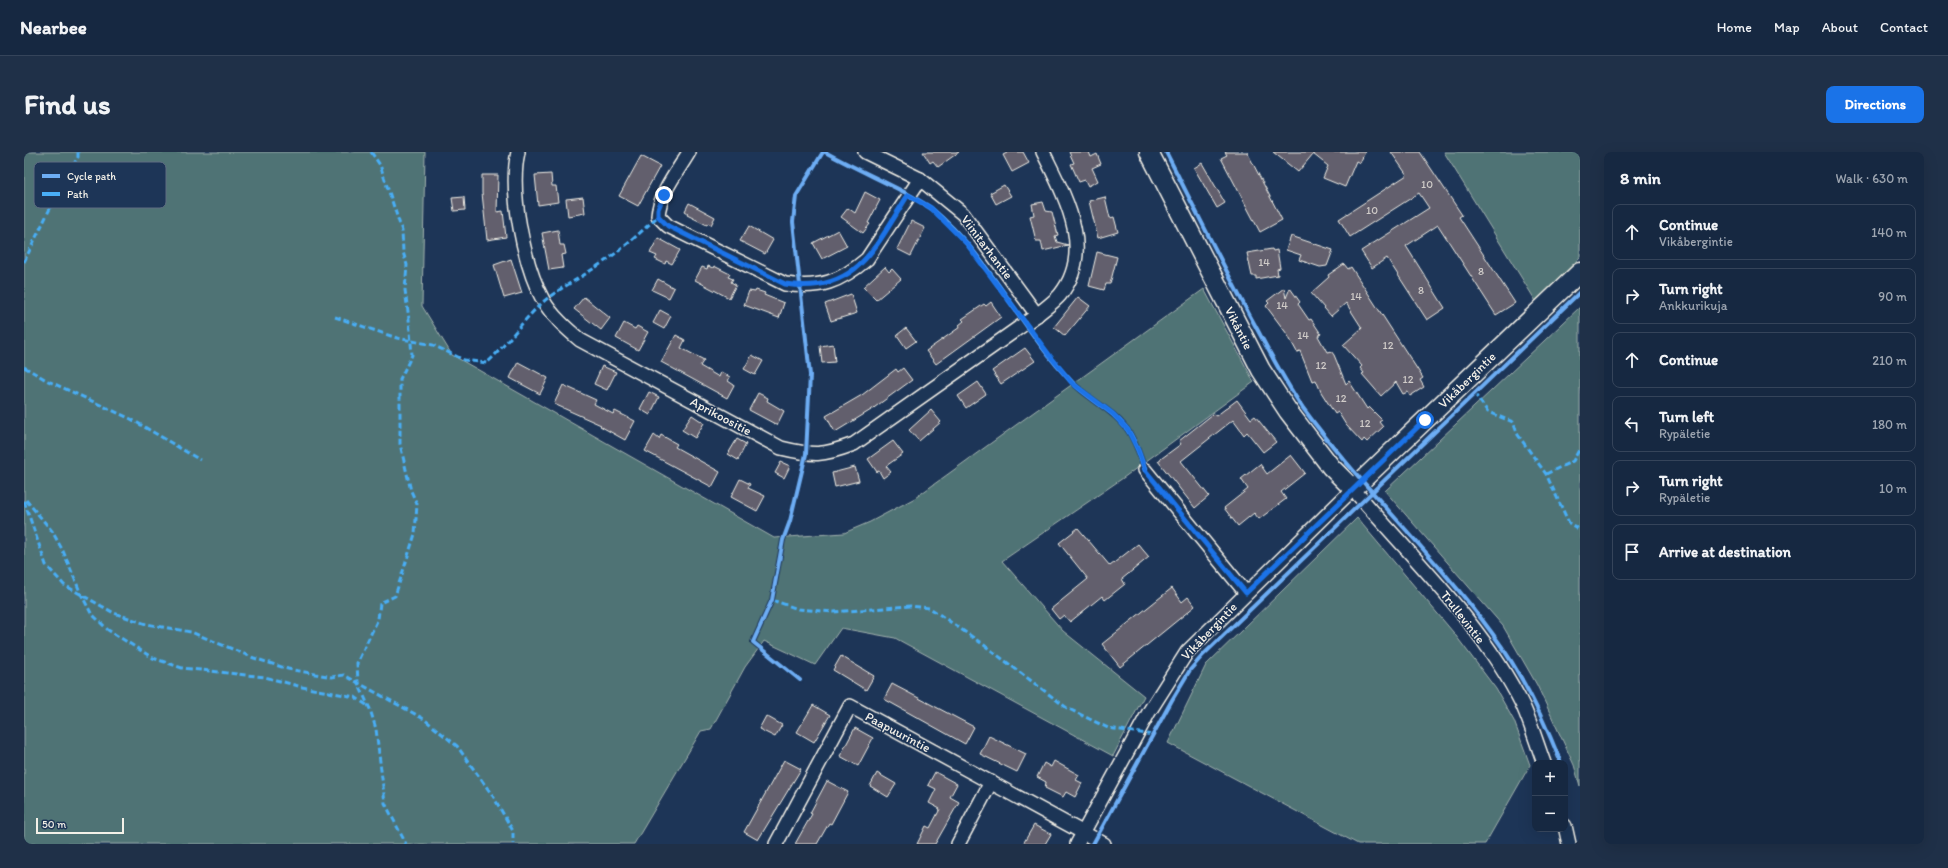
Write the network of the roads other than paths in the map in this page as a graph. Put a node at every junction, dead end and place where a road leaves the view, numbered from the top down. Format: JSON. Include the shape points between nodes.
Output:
{"nodes":[{"id":1,"x":518,"y":152,"type":"edge"},
{"id":2,"x":689,"y":152,"type":"edge"},
{"id":3,"x":865,"y":152,"type":"edge"},
{"id":4,"x":1043,"y":152,"type":"edge"},
{"id":5,"x":1149,"y":152,"type":"edge"},
{"id":6,"x":920,"y":179,"type":"junction"},
{"id":7,"x":1580,"y":272,"type":"edge"},
{"id":8,"x":1037,"y":315,"type":"junction"},
{"id":9,"x":1145,"y":470,"type":"dead end"},
{"id":10,"x":1353,"y":489,"type":"junction"},
{"id":11,"x":1246,"y":593,"type":"junction"},
{"id":12,"x":1543,"y":760,"type":"edge"},
{"id":13,"x":991,"y":782,"type":"junction"},
{"id":14,"x":1566,"y":832,"type":"edge"},
{"id":15,"x":1080,"y":838,"type":"edge"},
{"id":16,"x":776,"y":844,"type":"edge"},
{"id":17,"x":958,"y":844,"type":"edge"},
{"id":18,"x":1104,"y":844,"type":"edge"},
{"id":19,"x":1569,"y":844,"type":"edge"}],
"edges":[{"from":1,"to":8,"type":"street","name":"Aprikoositie","via":[[515,184],[529,270],[544,301],[562,324],[580,340],[780,448],[808,455],[830,453],[854,444]]},
{"from":2,"to":6,"type":"street","via":[[664,195],[658,216],[668,226],[785,284],[800,286],[833,282],[867,259]]},
{"from":3,"to":6,"type":"street","name":"Viinitarhantie"},
{"from":4,"to":8,"type":"street","name":"Aprikoositie","via":[[1073,219],[1076,254],[1066,286]]},
{"from":5,"to":10,"type":"street","name":"Vikåntie","via":[[1261,370],[1288,412],[1331,467]]},
{"from":6,"to":8,"type":"street","name":"Viinitarhantie","via":[[963,214]]},
{"from":7,"to":10,"type":"street","name":"Vikåbergintie"},
{"from":9,"to":11,"type":"street"},
{"from":10,"to":11,"type":"street","name":"Vikåbergintie"},
{"from":10,"to":12,"type":"street","name":"Trullevintie","via":[[1413,555],[1483,641],[1523,707]]},
{"from":11,"to":15,"type":"street","name":"Vikåbergintie","via":[[1179,662]]},
{"from":13,"to":15,"type":"street","name":"Paapuurintie"},
{"from":13,"to":16,"type":"street","name":"Paapuurintie","via":[[850,706]]},
{"from":13,"to":17,"type":"street"},
{"from":14,"to":19,"type":"street"},
{"from":15,"to":18,"type":"street","name":"Paapuurintie"}]}
